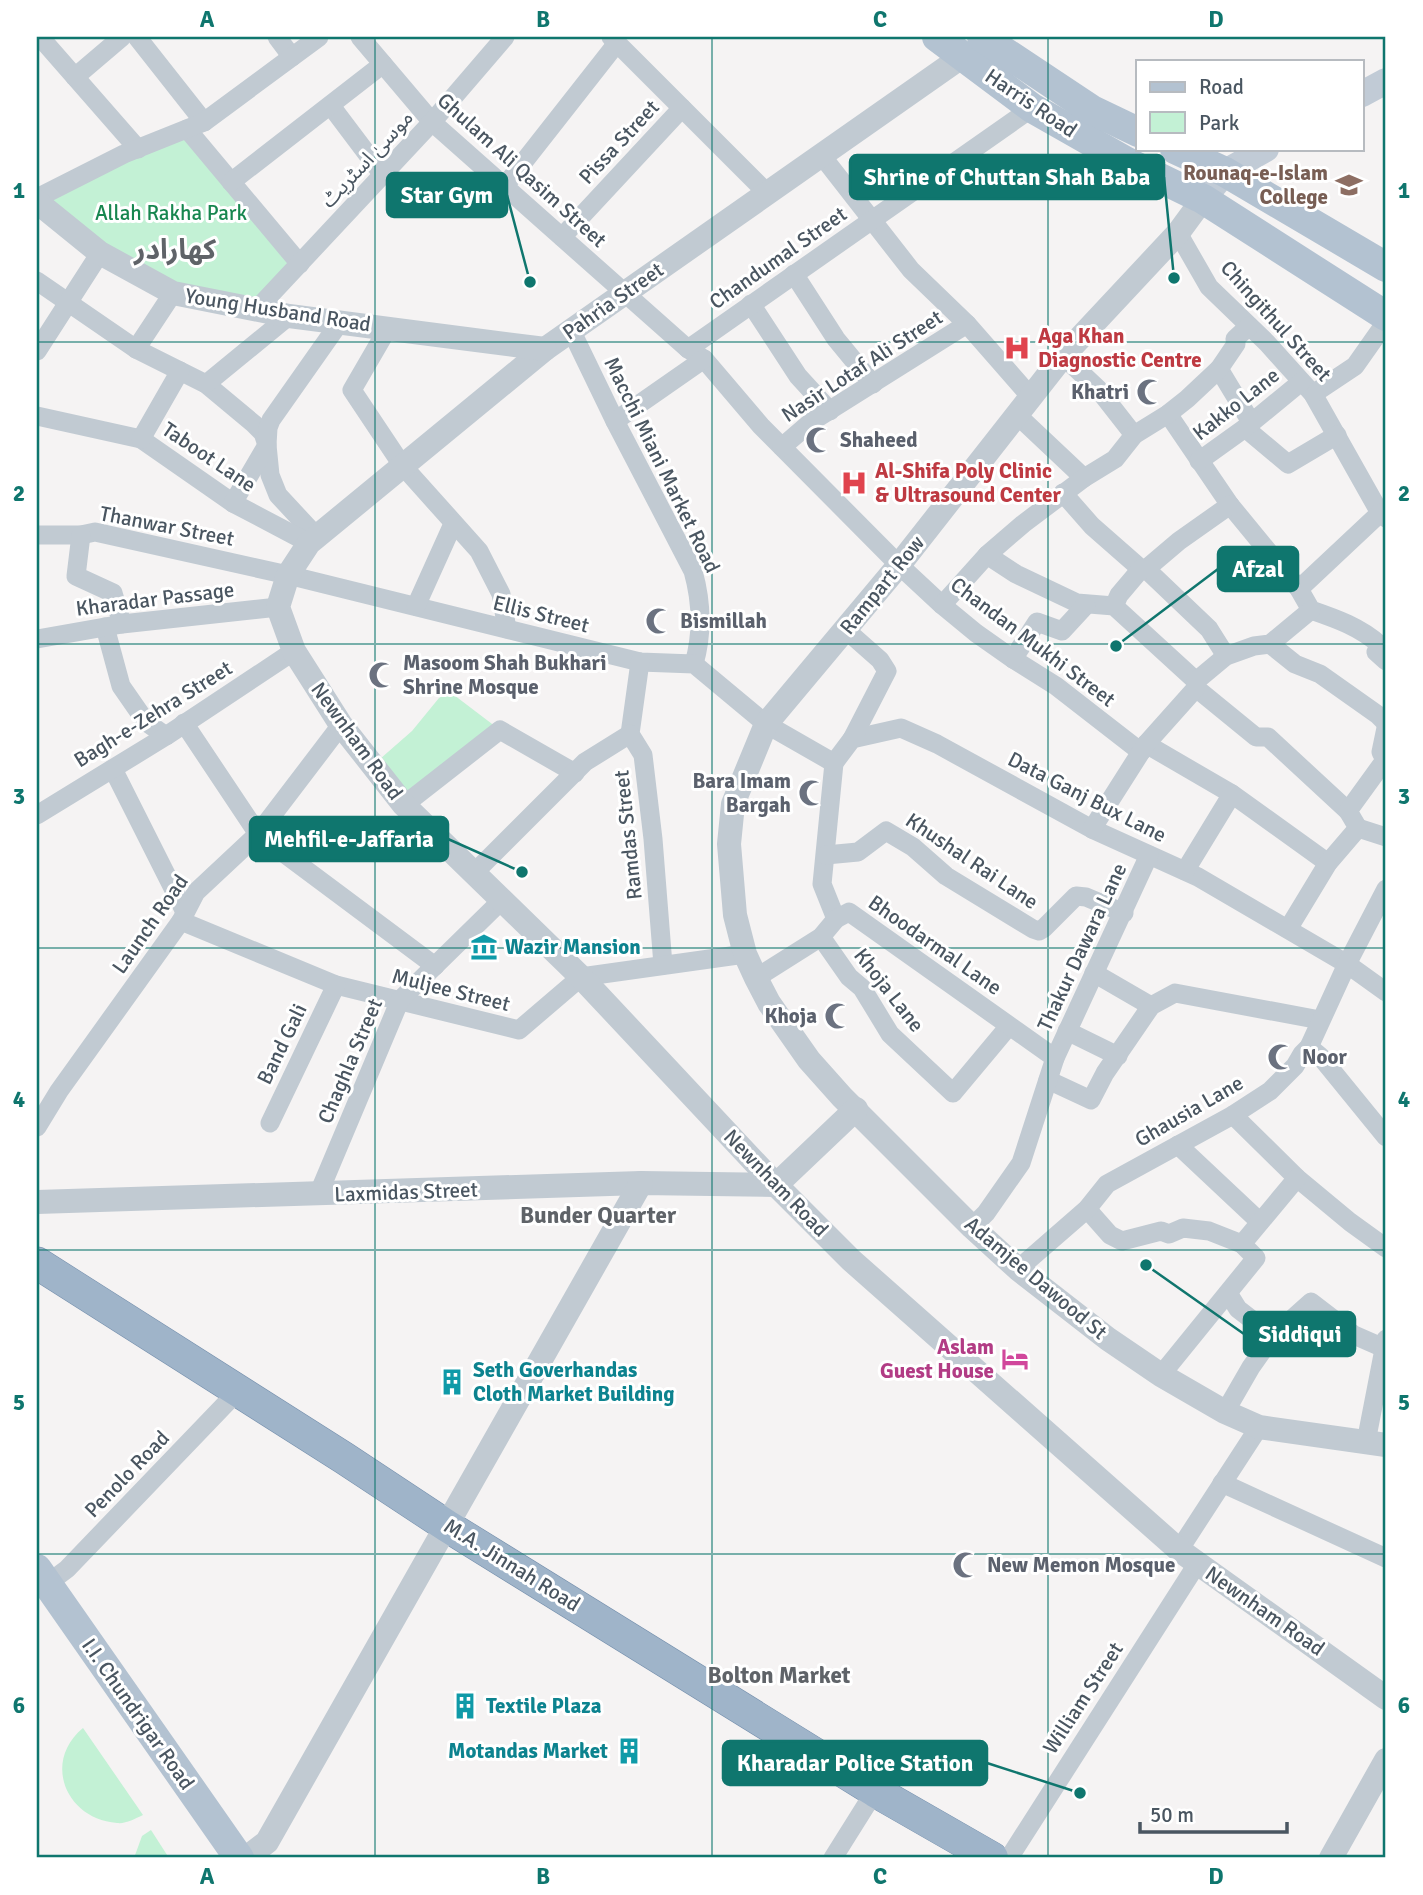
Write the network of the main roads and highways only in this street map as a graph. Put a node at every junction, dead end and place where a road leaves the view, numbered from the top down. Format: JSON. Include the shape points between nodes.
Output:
{"nodes":[{"id":1,"x":937,"y":37,"type":"edge"},
{"id":2,"x":983,"y":43,"type":"edge"},
{"id":3,"x":1386,"y":81,"type":"edge"},
{"id":4,"x":1364,"y":93,"type":"edge"},
{"id":5,"x":1136,"y":131,"type":"edge"},
{"id":6,"x":1177,"y":150,"type":"edge"},
{"id":7,"x":1264,"y":150,"type":"edge"},
{"id":8,"x":1225,"y":172,"type":"junction"},
{"id":9,"x":1203,"y":199,"type":"junction"},
{"id":10,"x":1386,"y":267,"type":"edge"},
{"id":11,"x":1386,"y":316,"type":"edge"},
{"id":12,"x":37,"y":1262,"type":"edge"},
{"id":13,"x":40,"y":1583,"type":"edge"},
{"id":14,"x":219,"y":1858,"type":"edge"},
{"id":15,"x":239,"y":1858,"type":"edge"},
{"id":16,"x":992,"y":1858,"type":"edge"}],
"edges":[{"from":1,"to":2,"type":"main road","name":"Harris Road"},
{"from":2,"to":5,"type":"main road","name":"Harris Road","via":[[1092,110]]},
{"from":2,"to":9,"type":"main road","name":"Harris Road","via":[[1032,108],[1127,163]]},
{"from":3,"to":4,"type":"main road"},
{"from":6,"to":8,"type":"main road"},
{"from":7,"to":8,"type":"main road"},
{"from":8,"to":9,"type":"main road"},
{"from":8,"to":10,"type":"main road"},
{"from":9,"to":11,"type":"main road","name":"Harris Road"},
{"from":12,"to":16,"type":"highway","name":"M.A. Jinnah Road","via":[[447,1526],[875,1791]]},
{"from":13,"to":14,"type":"main road","name":"I.I. Chundrigar Road"},
{"from":13,"to":15,"type":"main road","name":"I.I. Chundrigar Road"}]}
